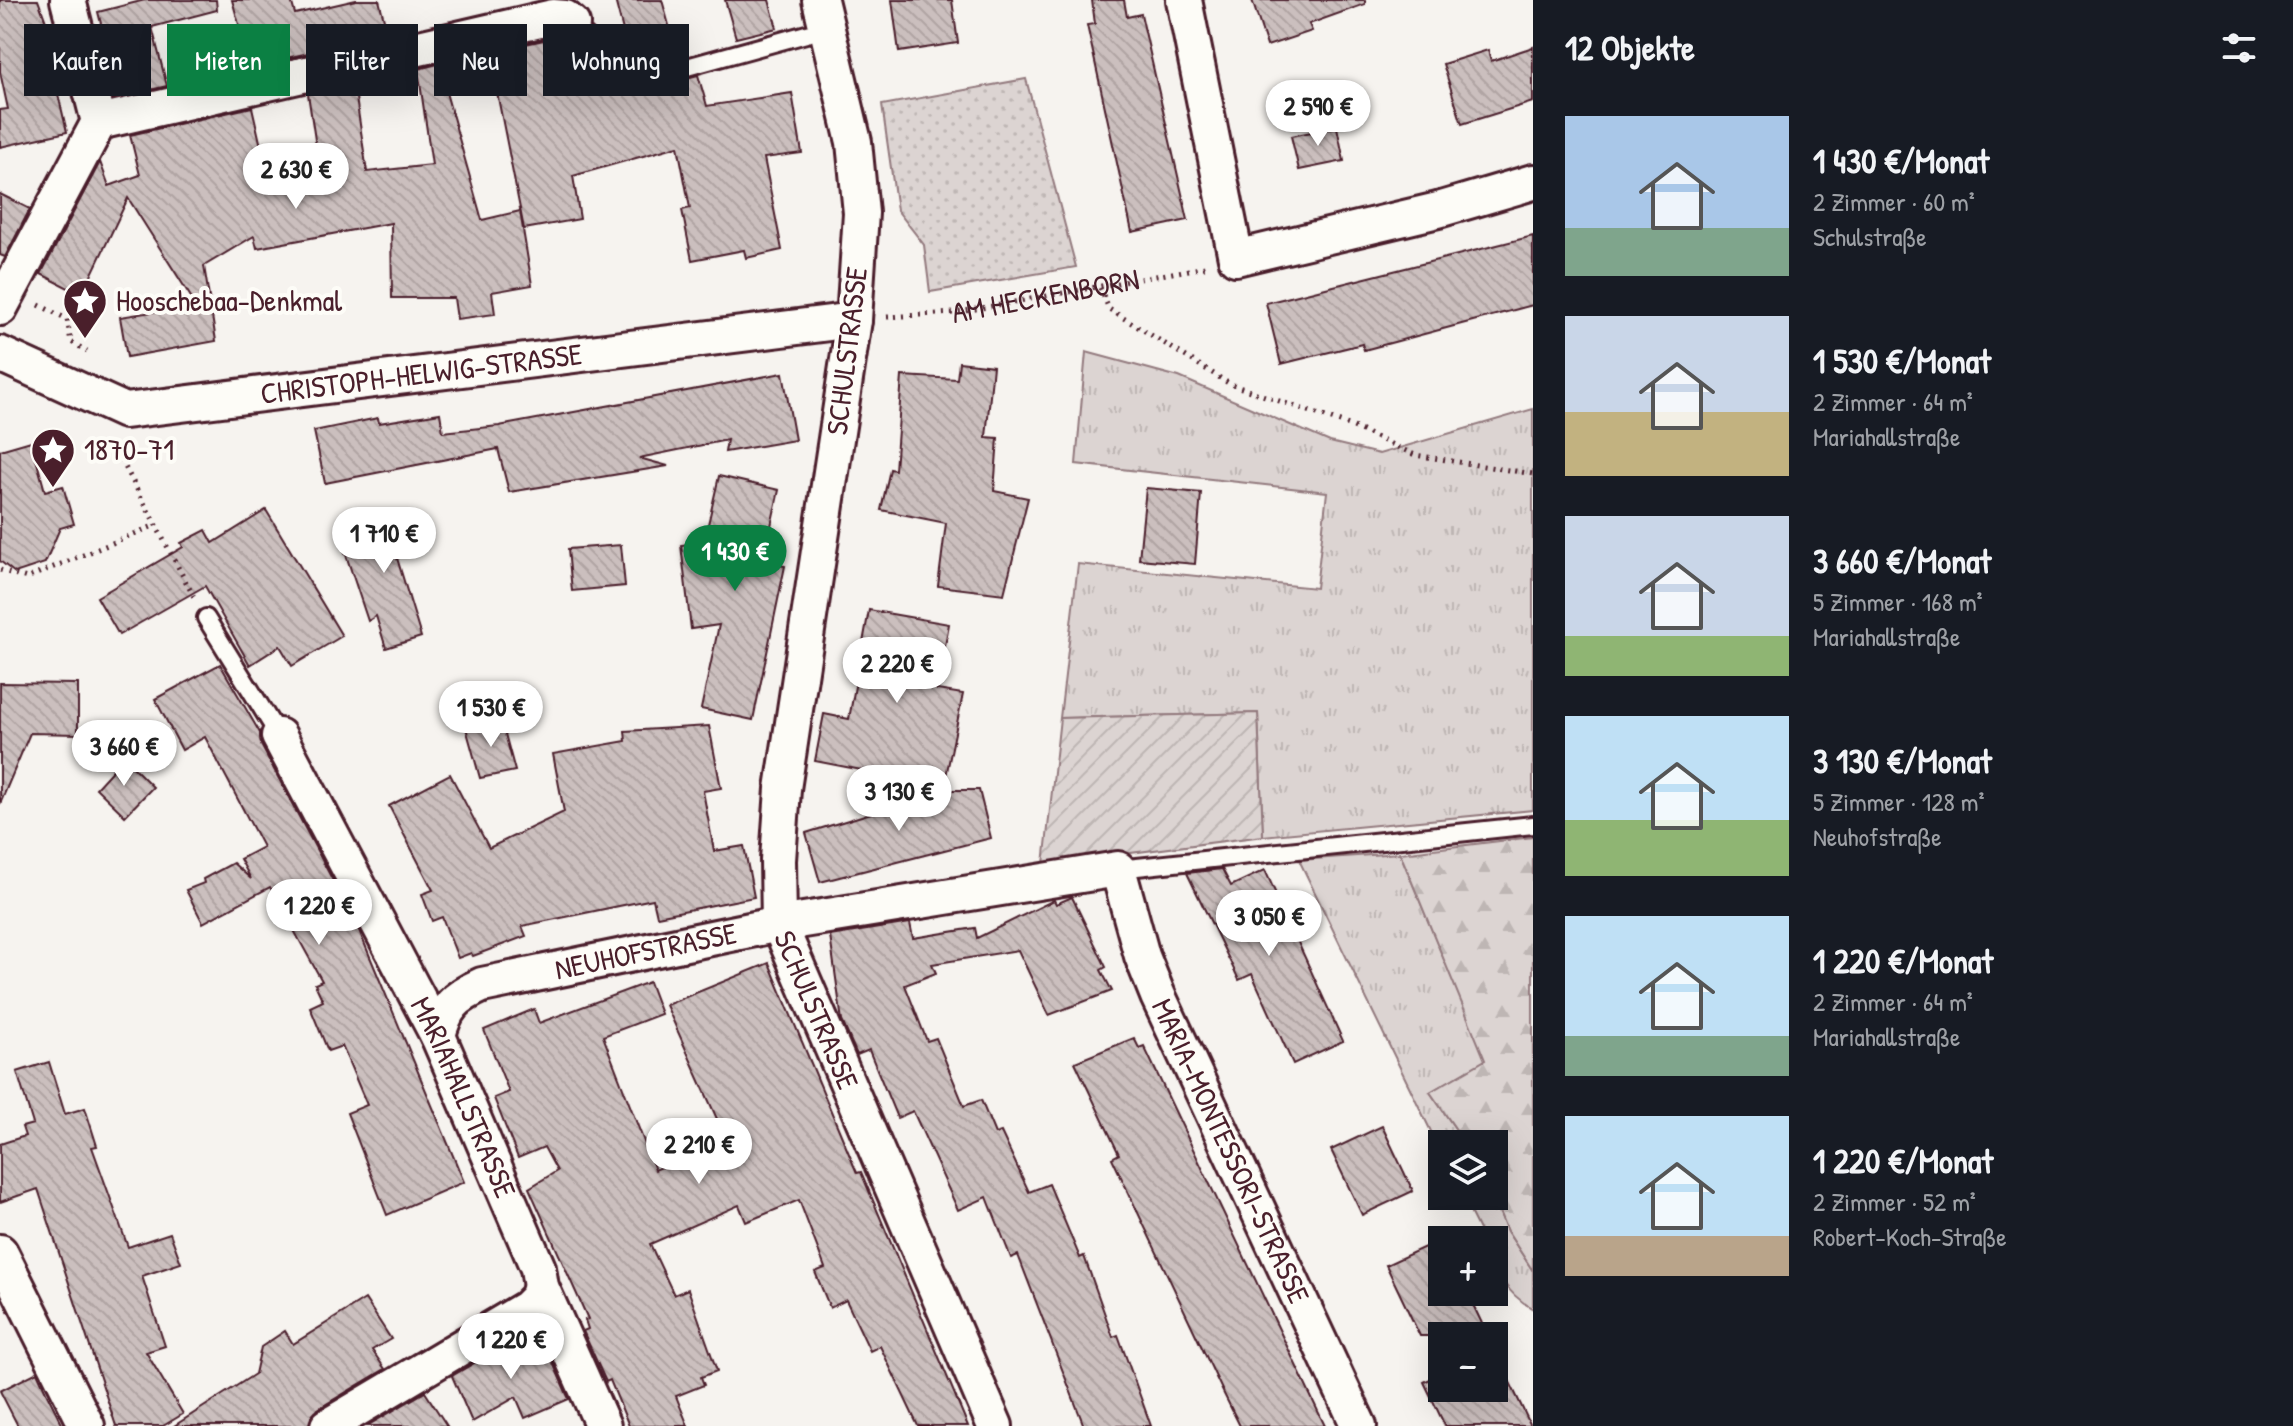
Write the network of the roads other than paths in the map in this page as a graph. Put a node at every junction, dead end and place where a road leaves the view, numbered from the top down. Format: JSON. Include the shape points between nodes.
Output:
{"nodes":[{"id":1,"x":68,"y":0,"type":"edge"},
{"id":2,"x":1184,"y":0,"type":"edge"},
{"id":3,"x":824,"y":14,"type":"edge"},
{"id":4,"x":572,"y":24,"type":"edge"},
{"id":5,"x":689,"y":62,"type":"edge"},
{"id":6,"x":99,"y":122,"type":"junction"},
{"id":7,"x":1533,"y":182,"type":"edge"},
{"id":8,"x":5,"y":299,"type":"edge"},
{"id":9,"x":854,"y":320,"type":"junction"},
{"id":10,"x":0,"y":334,"type":"edge"},
{"id":11,"x":0,"y":347,"type":"edge"},
{"id":12,"x":0,"y":354,"type":"edge"},
{"id":13,"x":206,"y":618,"type":"road end"},
{"id":14,"x":279,"y":736,"type":"joint"},
{"id":15,"x":1533,"y":825,"type":"edge"},
{"id":16,"x":1118,"y":869,"type":"junction"},
{"id":17,"x":779,"y":924,"type":"junction"},
{"id":18,"x":438,"y":1036,"type":"junction"},
{"id":19,"x":0,"y":1252,"type":"edge"},
{"id":20,"x":541,"y":1287,"type":"junction"},
{"id":21,"x":87,"y":1426,"type":"edge"},
{"id":22,"x":328,"y":1426,"type":"edge"},
{"id":23,"x":603,"y":1426,"type":"edge"},
{"id":24,"x":995,"y":1426,"type":"edge"},
{"id":25,"x":1359,"y":1426,"type":"edge"}],
"edges":[{"from":1,"to":6,"type":"street"},
{"from":2,"to":7,"type":"street","via":[[1236,258]]},
{"from":3,"to":5,"type":"lane"},
{"from":3,"to":9,"type":"street","name":"SCHULSTRASSE","via":[[854,142],[861,213]]},
{"from":4,"to":6,"type":"street","via":[[553,17]]},
{"from":6,"to":8,"type":"street"},
{"from":9,"to":12,"type":"street","name":"CHRISTOPH-HELWIG-STRASSE","via":[[125,411]]},
{"from":9,"to":17,"type":"street","name":"SCHULSTRASSE","via":[[783,789]]},
{"from":10,"to":11,"type":"street"},
{"from":13,"to":14,"type":"lane"},
{"from":14,"to":18,"type":"street","name":"MARIAHALLSTRASSE"},
{"from":15,"to":16,"type":"lane"},
{"from":16,"to":17,"type":"street","name":"NEUHOFSTRASSE"},
{"from":16,"to":25,"type":"street","name":"MARIA-MONTESSORI-STRASSE","via":[[1158,996]]},
{"from":17,"to":18,"type":"street","name":"NEUHOFSTRASSE","via":[[482,985],[447,1006]]},
{"from":17,"to":24,"type":"street","name":"SCHULSTRASSE"},
{"from":18,"to":20,"type":"street","name":"MARIAHALLSTRASSE","via":[[538,1268]]},
{"from":19,"to":21,"type":"street"},
{"from":20,"to":22,"type":"street","via":[[527,1308]]},
{"from":20,"to":23,"type":"street","name":"MARIAHALLSTRASSE"}]}
